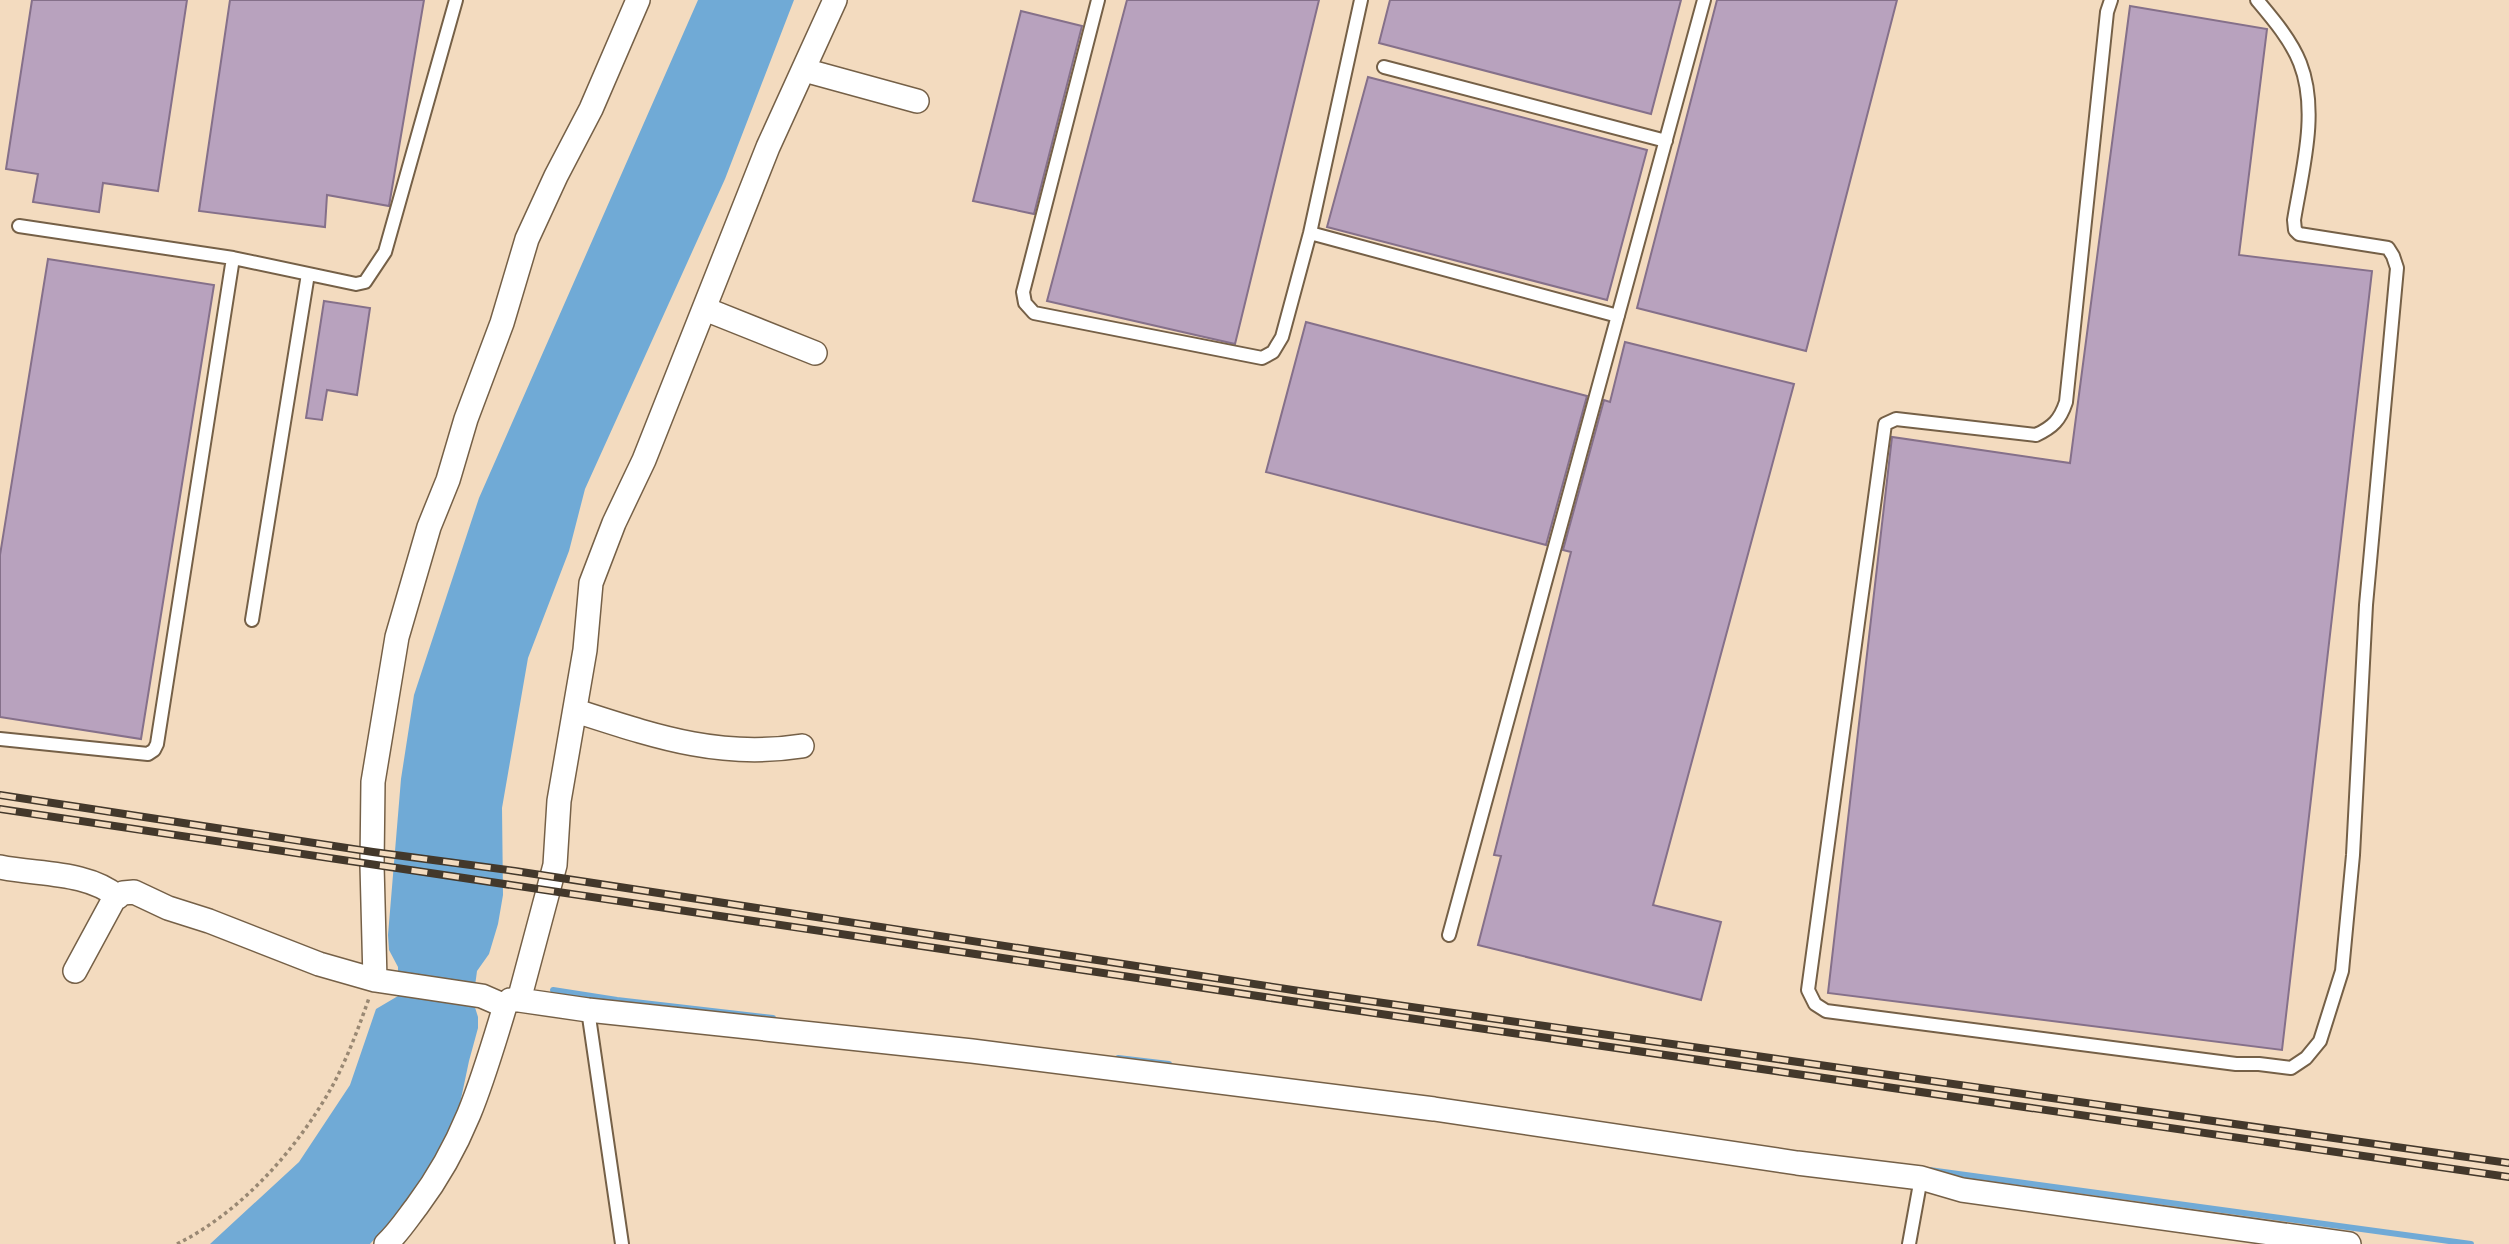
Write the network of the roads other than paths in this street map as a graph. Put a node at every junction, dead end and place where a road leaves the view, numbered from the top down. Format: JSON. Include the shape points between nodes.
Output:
{"nodes":[{"id":1,"x":456,"y":0,"type":"edge"},
{"id":2,"x":638,"y":0,"type":"edge"},
{"id":3,"x":835,"y":0,"type":"edge"},
{"id":4,"x":1098,"y":0,"type":"edge"},
{"id":5,"x":1361,"y":0,"type":"edge"},
{"id":6,"x":1704,"y":0,"type":"edge"},
{"id":7,"x":2111,"y":0,"type":"edge"},
{"id":8,"x":2257,"y":0,"type":"edge"},
{"id":9,"x":1384,"y":67,"type":"dead end"},
{"id":10,"x":804,"y":70,"type":"junction"},
{"id":11,"x":917,"y":101,"type":"dead end"},
{"id":12,"x":1666,"y":141,"type":"junction"},
{"id":13,"x":19,"y":226,"type":"dead end"},
{"id":14,"x":1310,"y":233,"type":"junction"},
{"id":15,"x":233,"y":258,"type":"junction"},
{"id":16,"x":308,"y":274,"type":"junction"},
{"id":17,"x":705,"y":309,"type":"junction"},
{"id":18,"x":1618,"y":316,"type":"junction"},
{"id":19,"x":815,"y":353,"type":"dead end"},
{"id":20,"x":252,"y":620,"type":"dead end"},
{"id":21,"x":576,"y":711,"type":"junction"},
{"id":22,"x":0,"y":739,"type":"edge"},
{"id":23,"x":802,"y":746,"type":"dead end"},
{"id":24,"x":0,"y":867,"type":"edge"},
{"id":25,"x":118,"y":897,"type":"junction"},
{"id":26,"x":1449,"y":935,"type":"dead end"},
{"id":27,"x":75,"y":971,"type":"dead end"},
{"id":28,"x":382,"y":982,"type":"junction"},
{"id":29,"x":512,"y":1003,"type":"junction"},
{"id":30,"x":588,"y":1010,"type":"junction"},
{"id":31,"x":1921,"y":1178,"type":"junction"},
{"id":32,"x":386,"y":1244,"type":"edge"},
{"id":33,"x":622,"y":1244,"type":"edge"},
{"id":34,"x":1909,"y":1244,"type":"edge"},
{"id":35,"x":2349,"y":1244,"type":"edge"}],
"edges":[{"from":1,"to":16,"type":"lane","via":[[385,253],[365,282]]},
{"from":2,"to":28,"type":"street","via":[[527,239],[429,527],[397,637],[373,782],[372,865]]},
{"from":3,"to":10,"type":"street"},
{"from":4,"to":14,"type":"lane","via":[[1023,292],[1034,313],[1262,358],[1273,352],[1282,337]]},
{"from":5,"to":14,"type":"lane"},
{"from":6,"to":12,"type":"lane"},
{"from":7,"to":8,"type":"lane","via":[[2061,418],[2036,435],[1896,419],[1885,424],[1808,990],[1826,1012],[2291,1068],[2320,1041],[2342,971],[2366,605],[2398,268],[2388,248],[2299,234],[2295,229],[2308,99],[2301,64]]},
{"from":9,"to":12,"type":"lane"},
{"from":10,"to":11,"type":"street"},
{"from":10,"to":17,"type":"street"},
{"from":12,"to":18,"type":"lane"},
{"from":13,"to":15,"type":"lane"},
{"from":14,"to":18,"type":"lane"},
{"from":15,"to":16,"type":"lane"},
{"from":15,"to":22,"type":"lane","via":[[157,744],[148,754]]},
{"from":16,"to":20,"type":"lane"},
{"from":17,"to":19,"type":"street"},
{"from":17,"to":21,"type":"street","via":[[591,583]]},
{"from":18,"to":26,"type":"lane"},
{"from":21,"to":23,"type":"street","via":[[699,747],[771,751]]},
{"from":21,"to":29,"type":"street","via":[[559,801],[553,877]]},
{"from":24,"to":25,"type":"street","via":[[82,879]]},
{"from":25,"to":27,"type":"street"},
{"from":25,"to":28,"type":"street","via":[[134,892],[319,964]]},
{"from":28,"to":29,"type":"street"},
{"from":29,"to":30,"type":"street"},
{"from":29,"to":32,"type":"street","via":[[457,1145],[435,1183]]},
{"from":30,"to":31,"type":"street","via":[[972,1051],[1434,1109]]},
{"from":30,"to":33,"type":"lane"},
{"from":31,"to":34,"type":"lane"},
{"from":31,"to":35,"type":"street","via":[[1962,1190]]}]}
